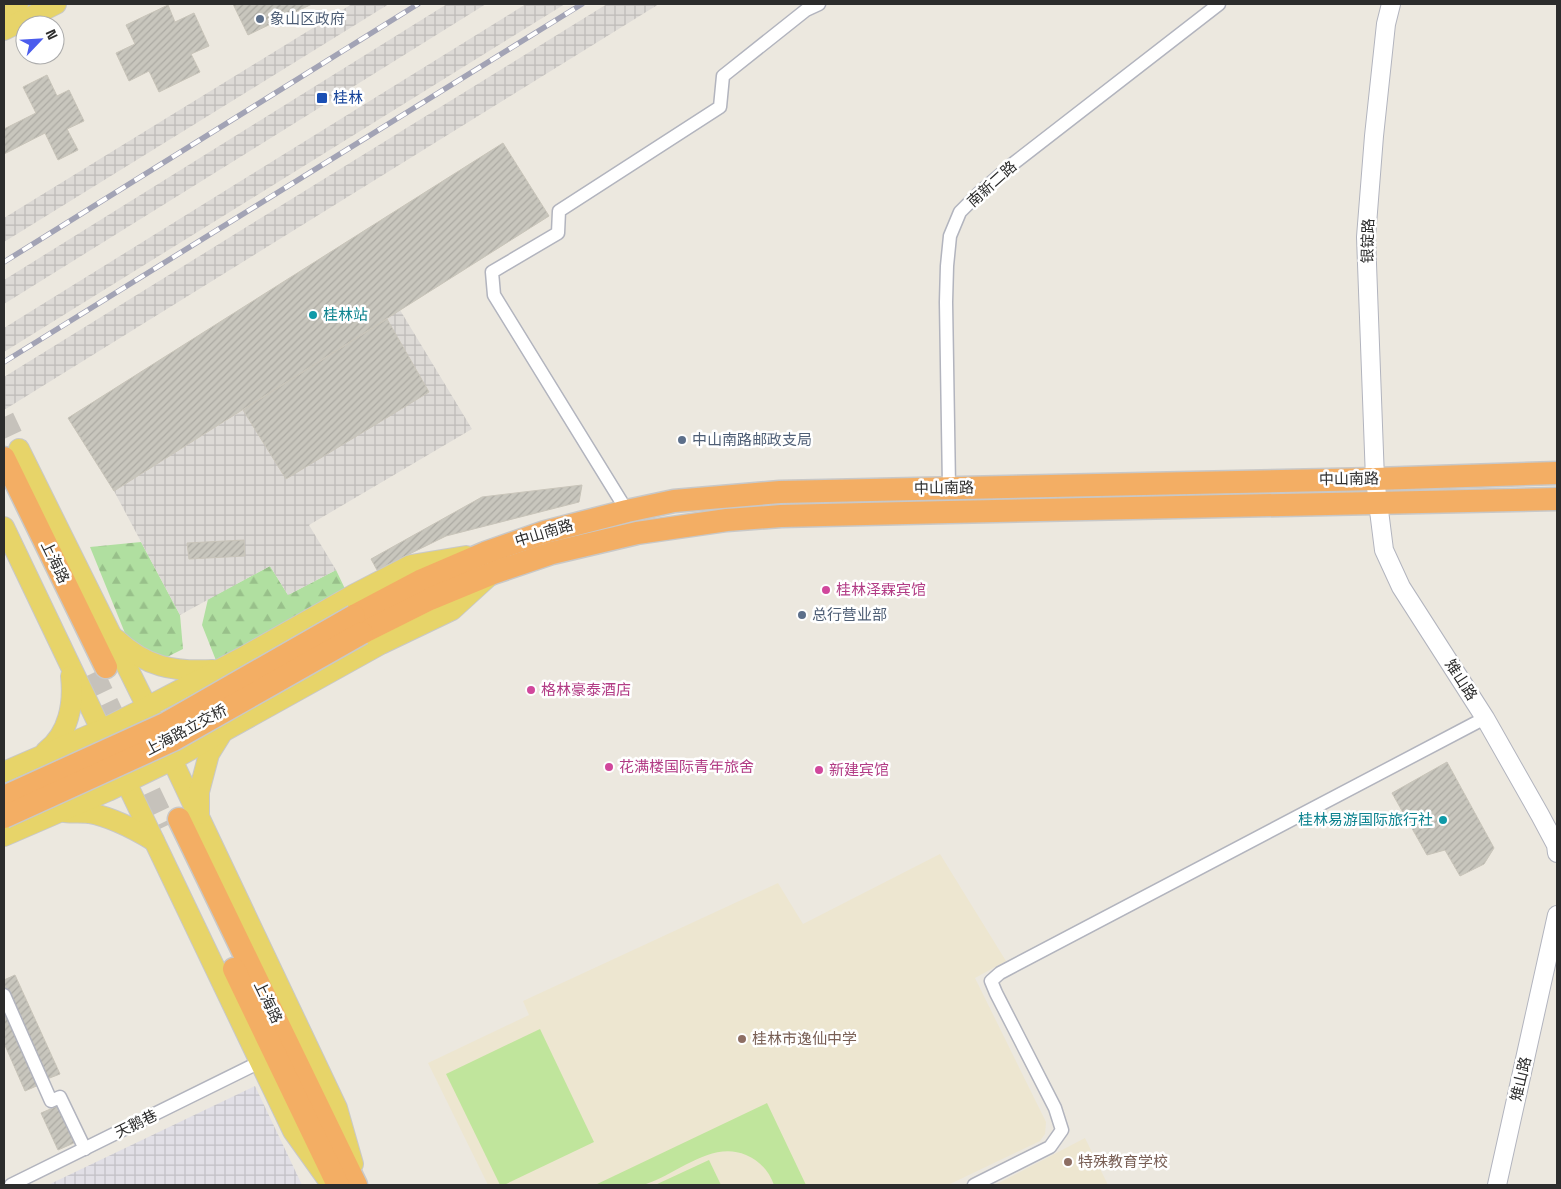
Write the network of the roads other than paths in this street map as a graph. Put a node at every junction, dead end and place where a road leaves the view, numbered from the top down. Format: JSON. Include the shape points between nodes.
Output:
{"nodes":[{"id":1,"x":18,"y":4,"type":"edge"},
{"id":2,"x":56,"y":4,"type":"edge"},
{"id":3,"x":819,"y":4,"type":"edge"},
{"id":4,"x":1219,"y":4,"type":"edge"},
{"id":5,"x":1391,"y":4,"type":"edge"},
{"id":6,"x":4,"y":10,"type":"edge"},
{"id":7,"x":4,"y":30,"type":"edge"},
{"id":8,"x":11,"y":453,"type":"edge"},
{"id":9,"x":1557,"y":473,"type":"edge"},
{"id":10,"x":1375,"y":479,"type":"junction"},
{"id":11,"x":949,"y":487,"type":"junction"},
{"id":12,"x":4,"y":490,"type":"edge"},
{"id":13,"x":1557,"y":499,"type":"edge"},
{"id":14,"x":1378,"y":503,"type":"junction"},
{"id":15,"x":627,"y":511,"type":"junction"},
{"id":16,"x":4,"y":527,"type":"edge"},
{"id":17,"x":489,"y":563,"type":"junction"},
{"id":18,"x":358,"y":625,"type":"junction"},
{"id":19,"x":112,"y":636,"type":"junction"},
{"id":20,"x":70,"y":667,"type":"junction"},
{"id":21,"x":218,"y":670,"type":"junction"},
{"id":22,"x":147,"y":707,"type":"junction"},
{"id":23,"x":1485,"y":718,"type":"junction"},
{"id":24,"x":100,"y":730,"type":"junction"},
{"id":25,"x":224,"y":731,"type":"junction"},
{"id":26,"x":37,"y":758,"type":"junction"},
{"id":27,"x":172,"y":760,"type":"junction"},
{"id":28,"x":4,"y":772,"type":"edge"},
{"id":29,"x":126,"y":783,"type":"junction"},
{"id":30,"x":4,"y":797,"type":"edge"},
{"id":31,"x":61,"y":812,"type":"junction"},
{"id":32,"x":4,"y":817,"type":"edge"},
{"id":33,"x":175,"y":825,"type":"junction"},
{"id":34,"x":4,"y":836,"type":"edge"},
{"id":35,"x":1557,"y":854,"type":"edge"},
{"id":36,"x":1557,"y":915,"type":"edge"},
{"id":37,"x":4,"y":995,"type":"edge"},
{"id":38,"x":260,"y":1062,"type":"junction"},
{"id":39,"x":85,"y":1149,"type":"junction"},
{"id":40,"x":11,"y":1185,"type":"edge"},
{"id":41,"x":332,"y":1185,"type":"edge"},
{"id":42,"x":338,"y":1185,"type":"edge"},
{"id":43,"x":358,"y":1185,"type":"edge"},
{"id":44,"x":974,"y":1185,"type":"edge"},
{"id":45,"x":1497,"y":1185,"type":"edge"}],
"edges":[{"from":1,"to":6,"type":"main road"},
{"from":2,"to":7,"type":"main road"},
{"from":3,"to":15,"type":"street","via":[[806,10],[723,76],[720,107],[559,211],[558,233],[492,272],[494,295]]},
{"from":4,"to":11,"type":"street","name":"南新二路","via":[[1014,164],[960,212],[950,236],[947,266]]},
{"from":5,"to":10,"type":"street","name":"银锭路","via":[[1386,24],[1366,237]]},
{"from":8,"to":12,"type":"highway","name":"上海路","via":[[100,670]]},
{"from":8,"to":19,"type":"main road"},
{"from":9,"to":10,"type":"highway","name":"中山南路"},
{"from":10,"to":11,"type":"highway","name":"中山南路"},
{"from":10,"to":14,"type":"street","name":"银锭路"},
{"from":11,"to":15,"type":"highway","name":"中山南路","via":[[734,495],[674,501]]},
{"from":13,"to":14,"type":"highway","name":"中山南路"},
{"from":14,"to":17,"type":"highway","name":"中山南路","via":[[727,520],[637,532],[552,553]]},
{"from":14,"to":23,"type":"street","name":"雉山路","via":[[1384,550],[1400,587]]},
{"from":15,"to":17,"type":"highway","name":"中山南路","via":[[545,532]]},
{"from":16,"to":20,"type":"main road"},
{"from":17,"to":18,"type":"highway","name":"中山南路","via":[[422,580]]},
{"from":17,"to":21,"type":"main road","via":[[411,565]]},
{"from":17,"to":25,"type":"main road","via":[[452,610],[381,644]]},
{"from":18,"to":30,"type":"highway","name":"上海路立交桥","bridge":true,"via":[[165,724]]},
{"from":18,"to":32,"type":"highway","name":"上海路立交桥","bridge":true,"via":[[172,740]]},
{"from":19,"to":21,"type":"main road","via":[[126,649],[162,667],[188,672]]},
{"from":19,"to":22,"type":"main road"},
{"from":20,"to":24,"type":"main road"},
{"from":20,"to":26,"type":"main road","via":[[72,692],[65,729]]},
{"from":21,"to":22,"type":"main road"},
{"from":22,"to":24,"type":"main road"},
{"from":22,"to":27,"type":"main road"},
{"from":23,"to":35,"type":"street","name":"雉山路","via":[[1556,845]]},
{"from":23,"to":44,"type":"street","via":[[1154,891],[1000,973],[991,981],[1055,1108],[1062,1130],[1050,1147]]},
{"from":24,"to":26,"type":"main road"},
{"from":24,"to":29,"type":"main road"},
{"from":25,"to":27,"type":"main road"},
{"from":25,"to":33,"type":"main road","via":[[207,761],[198,792]]},
{"from":26,"to":28,"type":"main road"},
{"from":27,"to":29,"type":"main road"},
{"from":27,"to":33,"type":"main road"},
{"from":29,"to":31,"type":"main road"},
{"from":29,"to":33,"type":"main road"},
{"from":31,"to":33,"type":"main road","via":[[89,813],[127,825]]},
{"from":31,"to":34,"type":"main road"},
{"from":33,"to":38,"type":"main road"},
{"from":33,"to":42,"type":"highway","name":"上海路"},
{"from":33,"to":43,"type":"highway","name":"上海路"},
{"from":36,"to":45,"type":"street","name":"雉山路"},
{"from":37,"to":39,"type":"street","via":[[51,1101],[60,1097]]},
{"from":38,"to":39,"type":"street","name":"天鹅巷"},
{"from":38,"to":41,"type":"main road","via":[[293,1131]]},
{"from":39,"to":40,"type":"street","name":"天鹅巷"}]}
